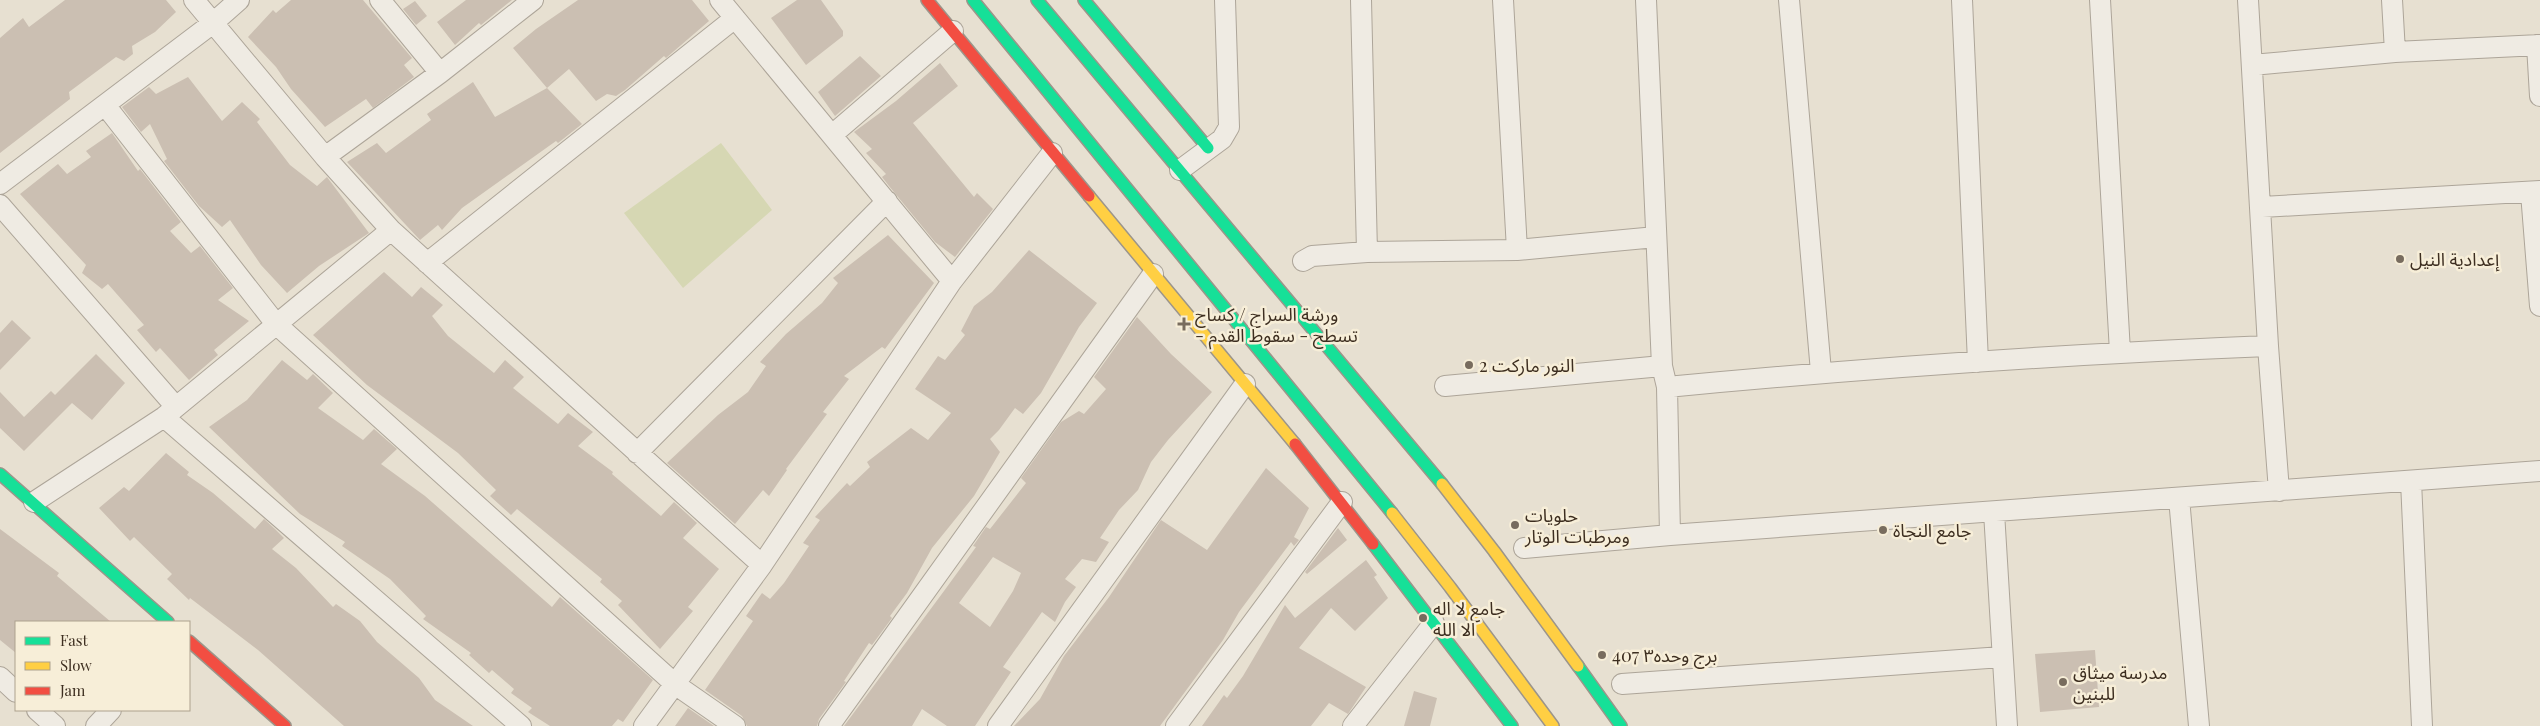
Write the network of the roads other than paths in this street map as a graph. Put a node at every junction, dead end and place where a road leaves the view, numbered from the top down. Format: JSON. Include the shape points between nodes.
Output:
{"nodes":[{"id":1,"x":194,"y":0,"type":"edge"},
{"id":2,"x":238,"y":0,"type":"edge"},
{"id":3,"x":380,"y":0,"type":"edge"},
{"id":4,"x":533,"y":0,"type":"edge"},
{"id":5,"x":720,"y":0,"type":"edge"},
{"id":6,"x":927,"y":0,"type":"edge"},
{"id":7,"x":973,"y":0,"type":"edge"},
{"id":8,"x":1037,"y":0,"type":"edge"},
{"id":9,"x":1084,"y":0,"type":"edge"},
{"id":10,"x":1225,"y":0,"type":"edge"},
{"id":11,"x":1361,"y":0,"type":"edge"},
{"id":12,"x":1504,"y":0,"type":"edge"},
{"id":13,"x":1646,"y":0,"type":"edge"},
{"id":14,"x":1789,"y":0,"type":"edge"},
{"id":15,"x":1962,"y":0,"type":"edge"},
{"id":16,"x":2100,"y":0,"type":"edge"},
{"id":17,"x":2248,"y":0,"type":"edge"},
{"id":18,"x":2392,"y":0,"type":"edge"},
{"id":19,"x":736,"y":18,"type":"junction"},
{"id":20,"x":213,"y":23,"type":"junction"},
{"id":21,"x":953,"y":31,"type":"junction"},
{"id":22,"x":2539,"y":45,"type":"edge"},
{"id":23,"x":2395,"y":52,"type":"junction"},
{"id":24,"x":2252,"y":65,"type":"junction"},
{"id":25,"x":440,"y":73,"type":"junction"},
{"id":26,"x":2540,"y":96,"type":"edge"},
{"id":27,"x":105,"y":105,"type":"junction"},
{"id":28,"x":832,"y":135,"type":"junction"},
{"id":29,"x":1208,"y":148,"type":"junction"},
{"id":30,"x":1052,"y":153,"type":"junction"},
{"id":31,"x":325,"y":157,"type":"junction"},
{"id":32,"x":1180,"y":170,"type":"junction"},
{"id":33,"x":0,"y":184,"type":"edge"},
{"id":34,"x":2536,"y":192,"type":"edge"},
{"id":35,"x":887,"y":201,"type":"junction"},
{"id":36,"x":0,"y":205,"type":"edge"},
{"id":37,"x":2262,"y":207,"type":"junction"},
{"id":38,"x":391,"y":230,"type":"junction"},
{"id":39,"x":1656,"y":238,"type":"junction"},
{"id":40,"x":1517,"y":250,"type":"junction"},
{"id":41,"x":1367,"y":252,"type":"junction"},
{"id":42,"x":1303,"y":261,"type":"dead end"},
{"id":43,"x":428,"y":263,"type":"junction"},
{"id":44,"x":1153,"y":274,"type":"junction"},
{"id":45,"x":952,"y":281,"type":"junction"},
{"id":46,"x":2540,"y":306,"type":"edge"},
{"id":47,"x":276,"y":324,"type":"junction"},
{"id":48,"x":2268,"y":346,"type":"junction"},
{"id":49,"x":2120,"y":352,"type":"junction"},
{"id":50,"x":1978,"y":362,"type":"junction"},
{"id":51,"x":1662,"y":366,"type":"junction"},
{"id":52,"x":1821,"y":372,"type":"junction"},
{"id":53,"x":1245,"y":384,"type":"junction"},
{"id":54,"x":1444,"y":386,"type":"dead end"},
{"id":55,"x":1667,"y":387,"type":"junction"},
{"id":56,"x":170,"y":412,"type":"junction"},
{"id":57,"x":637,"y":453,"type":"junction"},
{"id":58,"x":2540,"y":472,"type":"edge"},
{"id":59,"x":0,"y":474,"type":"edge"},
{"id":60,"x":2411,"y":481,"type":"junction"},
{"id":61,"x":2279,"y":491,"type":"junction"},
{"id":62,"x":2178,"y":498,"type":"junction"},
{"id":63,"x":34,"y":502,"type":"junction"},
{"id":64,"x":1342,"y":502,"type":"junction"},
{"id":65,"x":1994,"y":512,"type":"junction"},
{"id":66,"x":1670,"y":535,"type":"junction"},
{"id":67,"x":1524,"y":548,"type":"dead end"},
{"id":68,"x":762,"y":565,"type":"junction"},
{"id":69,"x":167,"y":621,"type":"edge"},
{"id":70,"x":1434,"y":622,"type":"junction"},
{"id":71,"x":190,"y":642,"type":"edge"},
{"id":72,"x":2002,"y":657,"type":"junction"},
{"id":73,"x":0,"y":677,"type":"edge"},
{"id":74,"x":1622,"y":684,"type":"dead end"},
{"id":75,"x":676,"y":685,"type":"junction"},
{"id":76,"x":15,"y":691,"type":"edge"},
{"id":77,"x":38,"y":711,"type":"edge"},
{"id":78,"x":109,"y":711,"type":"edge"},
{"id":79,"x":55,"y":726,"type":"edge"},
{"id":80,"x":96,"y":726,"type":"edge"},
{"id":81,"x":284,"y":726,"type":"edge"},
{"id":82,"x":521,"y":726,"type":"edge"},
{"id":83,"x":644,"y":726,"type":"edge"},
{"id":84,"x":735,"y":726,"type":"edge"},
{"id":85,"x":829,"y":726,"type":"edge"},
{"id":86,"x":998,"y":726,"type":"edge"},
{"id":87,"x":1176,"y":726,"type":"edge"},
{"id":88,"x":1353,"y":726,"type":"edge"},
{"id":89,"x":1512,"y":726,"type":"edge"},
{"id":90,"x":1553,"y":726,"type":"edge"},
{"id":91,"x":1621,"y":726,"type":"edge"},
{"id":92,"x":2007,"y":726,"type":"edge"},
{"id":93,"x":2199,"y":726,"type":"edge"},
{"id":94,"x":2422,"y":726,"type":"edge"}],
"edges":[{"from":1,"to":20,"type":"street"},
{"from":2,"to":20,"type":"street"},
{"from":3,"to":25,"type":"street"},
{"from":4,"to":25,"type":"street"},
{"from":5,"to":19,"type":"street"},
{"from":6,"to":21,"type":"main road"},
{"from":7,"to":90,"type":"main road","via":[[1353,464]]},
{"from":8,"to":32,"type":"main road"},
{"from":9,"to":29,"type":"main road"},
{"from":10,"to":29,"type":"street","via":[[1230,120],[1226,134]]},
{"from":11,"to":41,"type":"street"},
{"from":12,"to":40,"type":"street"},
{"from":13,"to":39,"type":"street"},
{"from":14,"to":52,"type":"street"},
{"from":15,"to":50,"type":"street"},
{"from":16,"to":49,"type":"street"},
{"from":17,"to":24,"type":"street"},
{"from":18,"to":23,"type":"street"},
{"from":19,"to":28,"type":"street"},
{"from":19,"to":43,"type":"street"},
{"from":20,"to":27,"type":"street"},
{"from":20,"to":31,"type":"street"},
{"from":21,"to":28,"type":"street"},
{"from":21,"to":30,"type":"main road"},
{"from":22,"to":23,"type":"street"},
{"from":22,"to":26,"type":"street"},
{"from":23,"to":24,"type":"street"},
{"from":24,"to":37,"type":"street"},
{"from":25,"to":31,"type":"street"},
{"from":27,"to":33,"type":"street"},
{"from":27,"to":47,"type":"street"},
{"from":28,"to":35,"type":"street"},
{"from":29,"to":32,"type":"street"},
{"from":30,"to":44,"type":"main road"},
{"from":30,"to":45,"type":"street"},
{"from":31,"to":38,"type":"street"},
{"from":32,"to":91,"type":"main road","via":[[1409,443],[1494,551]]},
{"from":34,"to":37,"type":"street"},
{"from":34,"to":46,"type":"street"},
{"from":35,"to":45,"type":"street"},
{"from":35,"to":57,"type":"street"},
{"from":36,"to":56,"type":"street"},
{"from":37,"to":48,"type":"street"},
{"from":38,"to":43,"type":"street"},
{"from":38,"to":47,"type":"street"},
{"from":39,"to":40,"type":"street"},
{"from":39,"to":51,"type":"street"},
{"from":40,"to":41,"type":"street"},
{"from":41,"to":42,"type":"street","via":[[1312,256]]},
{"from":43,"to":57,"type":"street"},
{"from":44,"to":53,"type":"main road"},
{"from":44,"to":85,"type":"street"},
{"from":45,"to":68,"type":"street"},
{"from":47,"to":56,"type":"street"},
{"from":47,"to":75,"type":"street"},
{"from":48,"to":49,"type":"street"},
{"from":48,"to":61,"type":"street"},
{"from":49,"to":50,"type":"street"},
{"from":50,"to":52,"type":"street"},
{"from":51,"to":54,"type":"street"},
{"from":51,"to":55,"type":"street"},
{"from":52,"to":55,"type":"street"},
{"from":53,"to":64,"type":"main road"},
{"from":53,"to":86,"type":"street"},
{"from":55,"to":66,"type":"street"},
{"from":56,"to":63,"type":"street"},
{"from":56,"to":82,"type":"street"},
{"from":57,"to":68,"type":"street"},
{"from":58,"to":60,"type":"street"},
{"from":59,"to":63,"type":"main road"},
{"from":60,"to":61,"type":"street"},
{"from":60,"to":94,"type":"street"},
{"from":61,"to":62,"type":"street"},
{"from":62,"to":65,"type":"street"},
{"from":62,"to":93,"type":"street"},
{"from":63,"to":69,"type":"main road"},
{"from":64,"to":70,"type":"main road"},
{"from":64,"to":87,"type":"street"},
{"from":65,"to":66,"type":"street"},
{"from":65,"to":72,"type":"street"},
{"from":66,"to":67,"type":"street"},
{"from":68,"to":75,"type":"street"},
{"from":70,"to":88,"type":"street"},
{"from":70,"to":89,"type":"main road"},
{"from":71,"to":81,"type":"main road"},
{"from":72,"to":74,"type":"street"},
{"from":72,"to":92,"type":"street"},
{"from":73,"to":76,"type":"street"},
{"from":75,"to":83,"type":"street"},
{"from":75,"to":84,"type":"street"},
{"from":77,"to":79,"type":"street"},
{"from":78,"to":80,"type":"street"}]}
